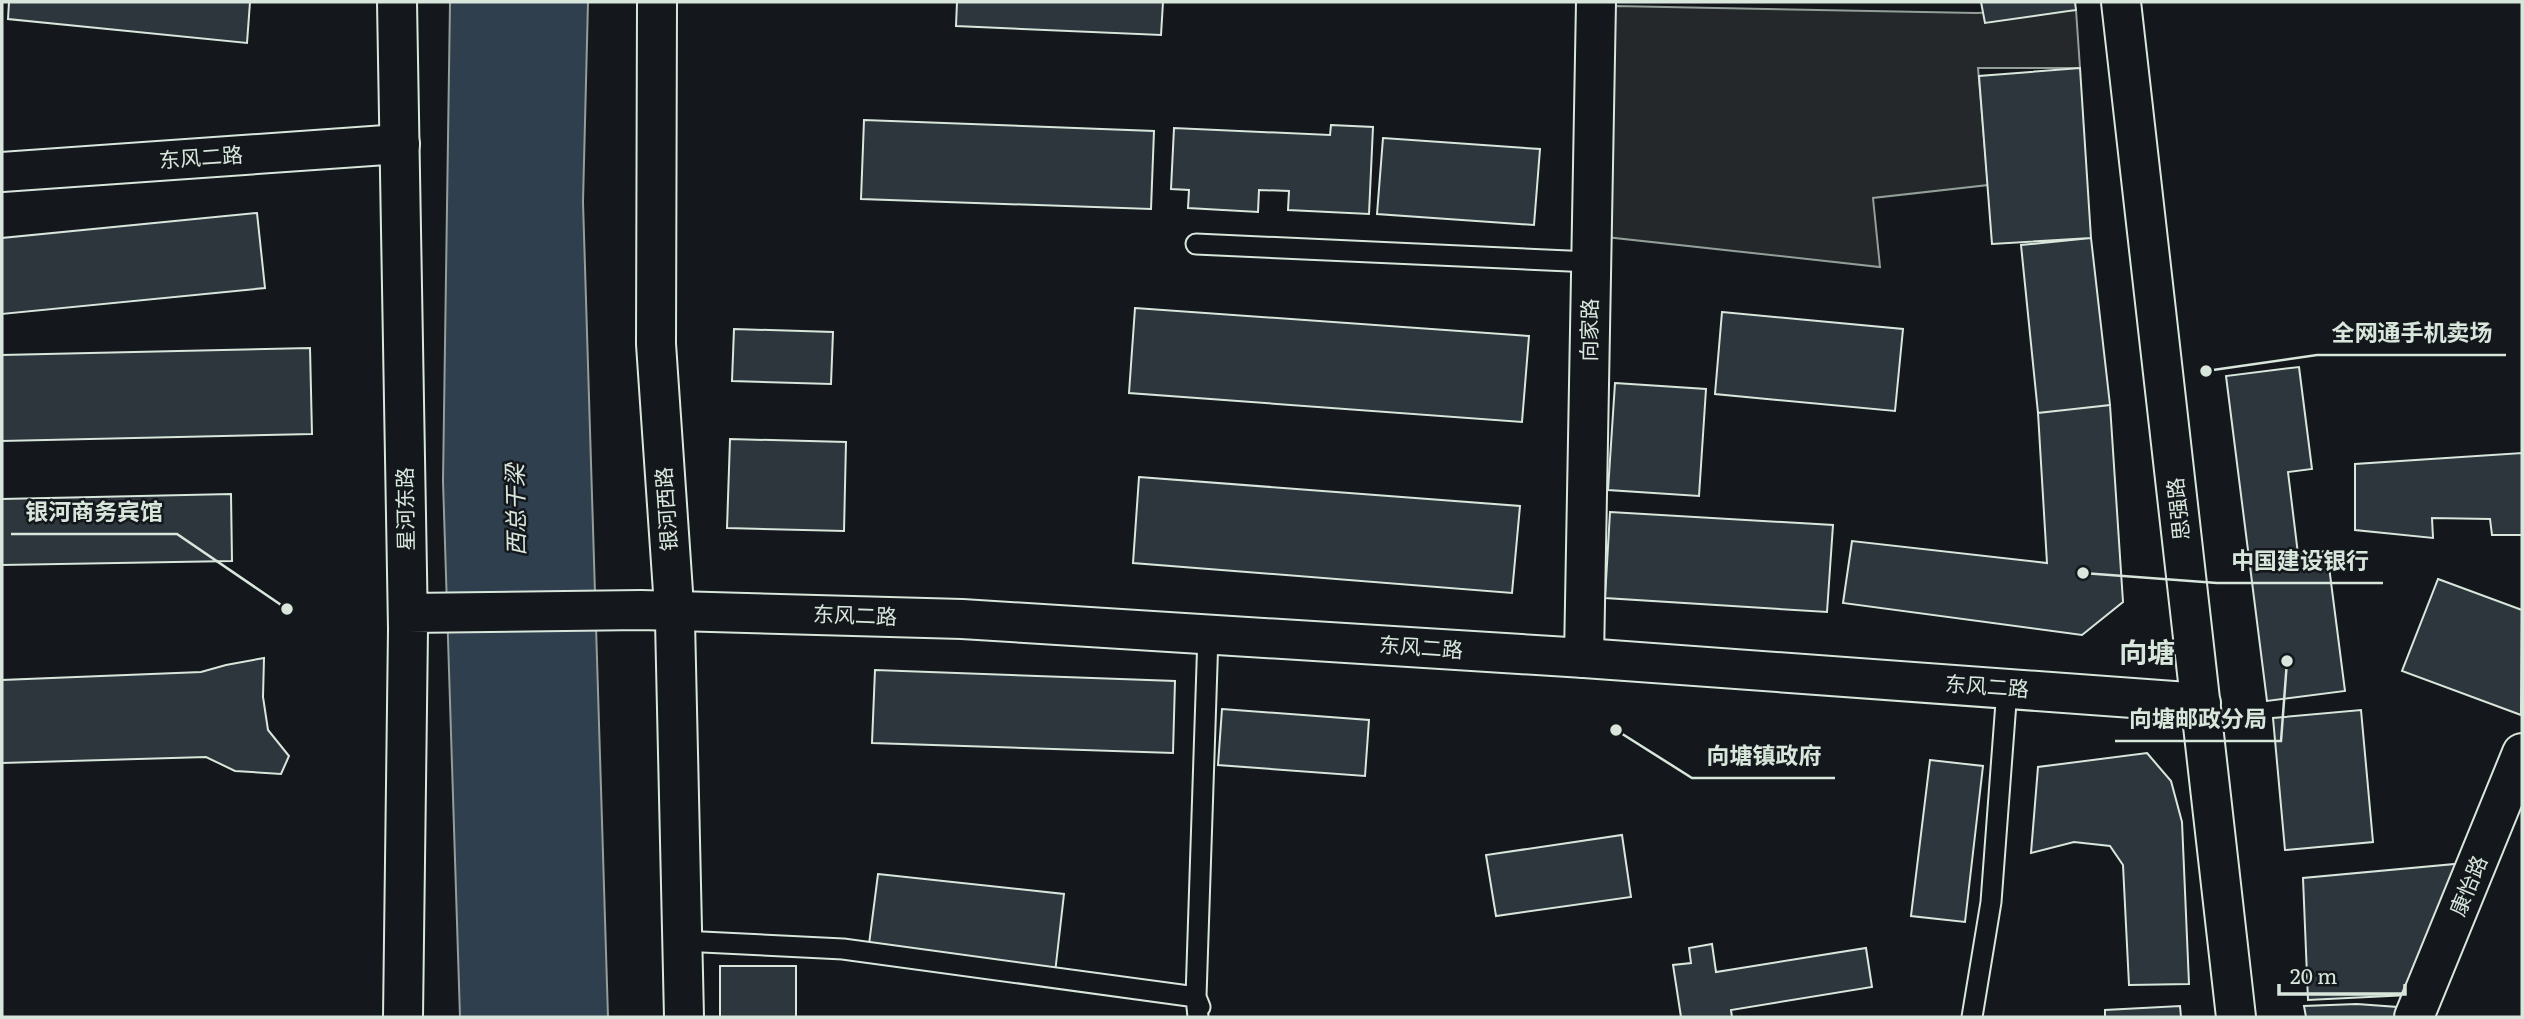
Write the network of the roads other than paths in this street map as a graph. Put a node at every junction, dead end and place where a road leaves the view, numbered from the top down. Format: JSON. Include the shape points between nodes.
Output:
{"nodes":[{"id":1,"x":397,"y":2,"type":"edge"},
{"id":2,"x":657,"y":2,"type":"edge"},
{"id":3,"x":1596,"y":2,"type":"edge"},
{"id":4,"x":2121,"y":2,"type":"edge"},
{"id":5,"x":400,"y":144,"type":"junction"},
{"id":6,"x":2,"y":172,"type":"edge"},
{"id":7,"x":1196,"y":244,"type":"dead end"},
{"id":8,"x":1591,"y":262,"type":"junction"},
{"id":9,"x":657,"y":611,"type":"junction"},
{"id":10,"x":423,"y":613,"type":"junction"},
{"id":11,"x":1208,"y":635,"type":"junction"},
{"id":12,"x":1584,"y":658,"type":"junction"},
{"id":13,"x":2007,"y":689,"type":"junction"},
{"id":14,"x":2201,"y":703,"type":"junction"},
{"id":15,"x":2522,"y":753,"type":"edge"},
{"id":16,"x":682,"y":941,"type":"junction"},
{"id":17,"x":1196,"y":997,"type":"junction"},
{"id":18,"x":403,"y":1017,"type":"edge"},
{"id":19,"x":684,"y":1017,"type":"edge"},
{"id":20,"x":1198,"y":1017,"type":"edge"},
{"id":21,"x":1206,"y":1017,"type":"edge"},
{"id":22,"x":1972,"y":1017,"type":"edge"},
{"id":23,"x":2236,"y":1017,"type":"edge"},
{"id":24,"x":2414,"y":1017,"type":"edge"}],
"edges":[{"from":1,"to":5,"type":"street","name":"星河东路"},
{"from":2,"to":9,"type":"street","name":"银河西路"},
{"from":3,"to":8,"type":"street","name":"向家路"},
{"from":4,"to":14,"type":"street","name":"思强路"},
{"from":5,"to":6,"type":"street","name":"东风二路"},
{"from":5,"to":10,"type":"street","name":"星河东路"},
{"from":7,"to":8,"type":"lane"},
{"from":8,"to":12,"type":"street","name":"向家路"},
{"from":9,"to":10,"type":"street","name":"东风二路"},
{"from":9,"to":11,"type":"street","name":"东风二路","via":[[962,619]]},
{"from":9,"to":16,"type":"street","name":"银河西路"},
{"from":10,"to":18,"type":"street","name":"星河东路"},
{"from":11,"to":12,"type":"street","name":"东风二路"},
{"from":11,"to":17,"type":"lane"},
{"from":12,"to":13,"type":"street","name":"东风二路"},
{"from":13,"to":14,"type":"street","name":"东风二路"},
{"from":13,"to":22,"type":"lane","via":[[1992,902]]},
{"from":14,"to":23,"type":"street","name":"思强路"},
{"from":15,"to":24,"type":"street","name":"康怡路"},
{"from":16,"to":17,"type":"lane","via":[[843,949]]},
{"from":16,"to":19,"type":"street","name":"银河西路"},
{"from":17,"to":20,"type":"lane"},
{"from":17,"to":21,"type":"lane"}]}
